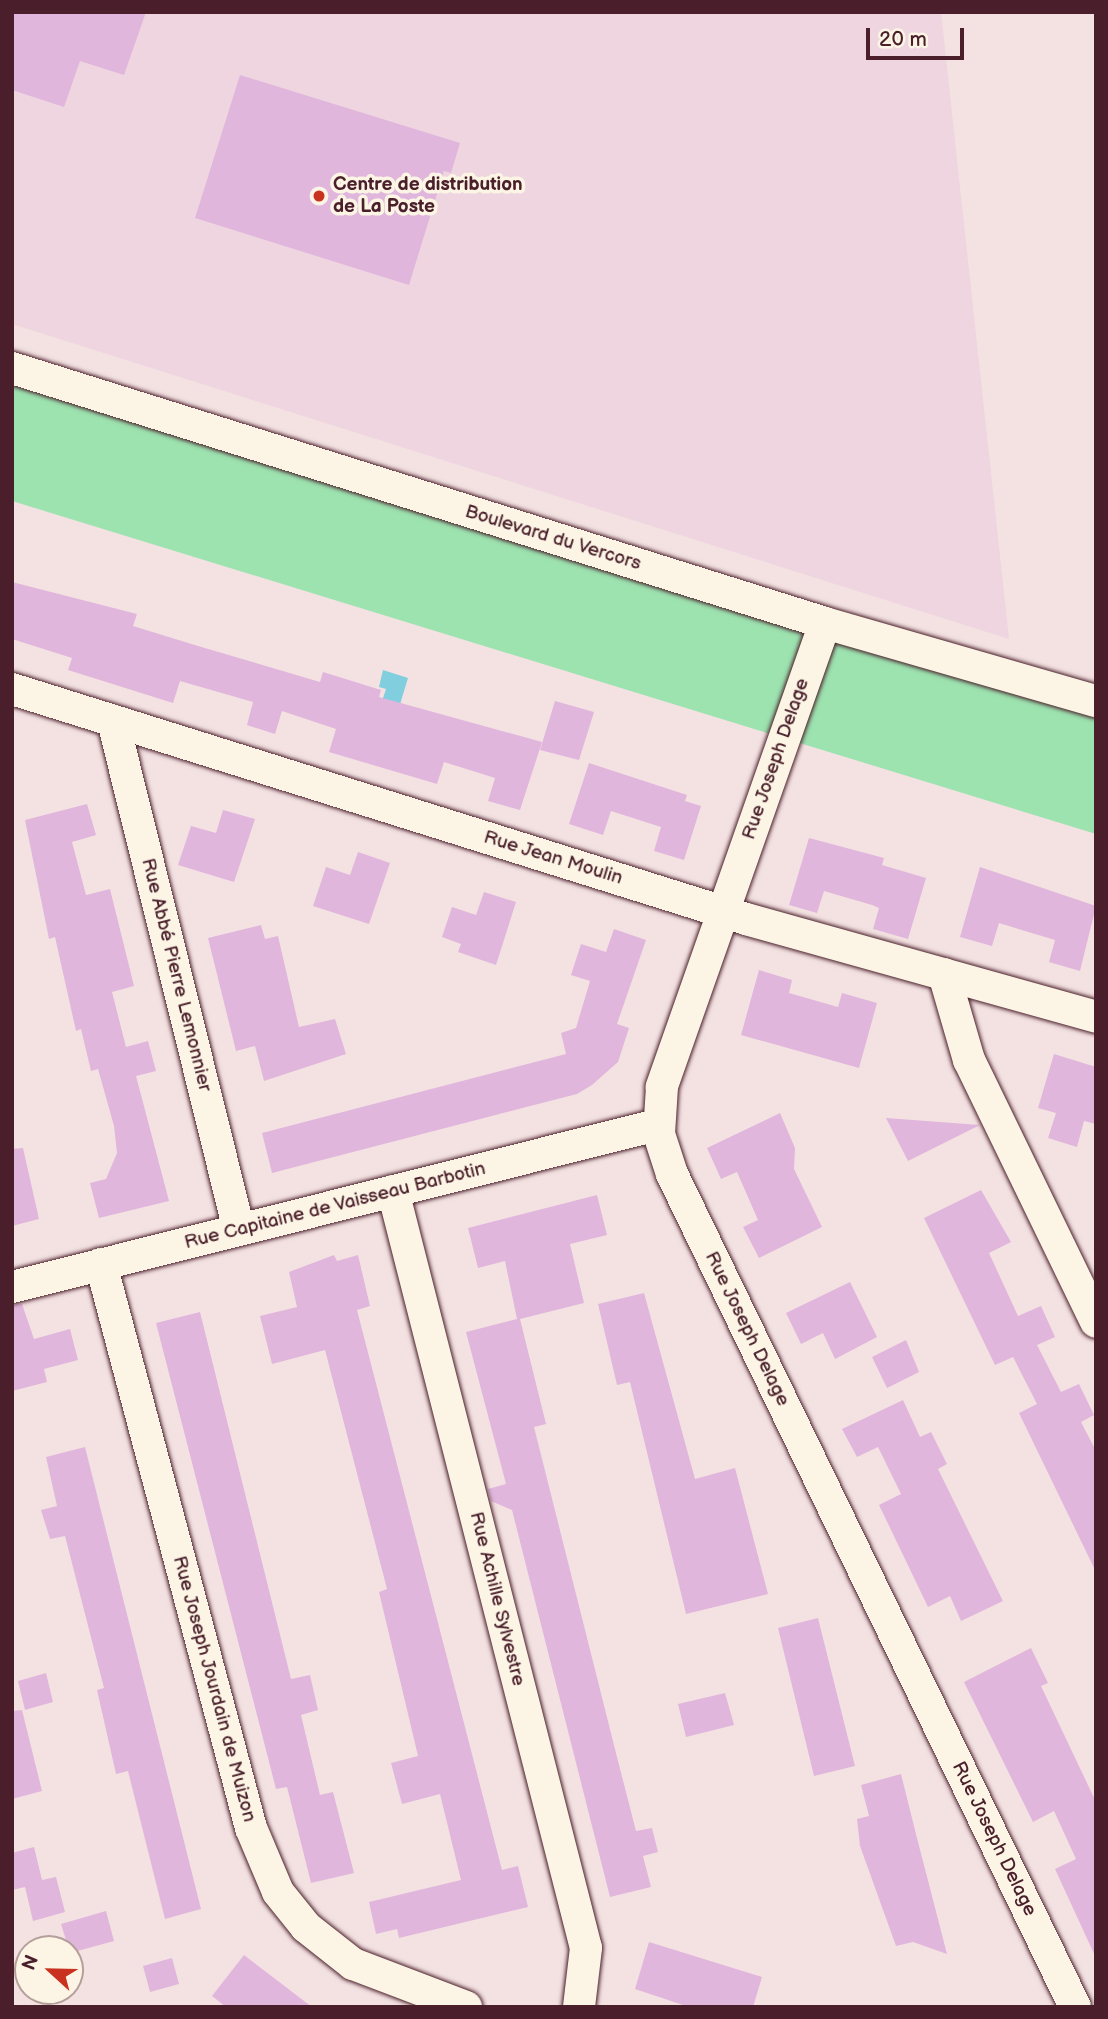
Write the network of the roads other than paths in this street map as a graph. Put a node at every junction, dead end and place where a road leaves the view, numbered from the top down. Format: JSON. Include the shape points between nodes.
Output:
{"nodes":[{"id":1,"x":12,"y":368,"type":"edge"},
{"id":2,"x":825,"y":623,"type":"junction"},
{"id":3,"x":12,"y":689,"type":"edge"},
{"id":4,"x":1096,"y":701,"type":"edge"},
{"id":5,"x":113,"y":721,"type":"junction"},
{"id":6,"x":723,"y":911,"type":"junction"},
{"id":7,"x":944,"y":974,"type":"junction"},
{"id":8,"x":1096,"y":1017,"type":"edge"},
{"id":9,"x":657,"y":1125,"type":"junction"},
{"id":10,"x":393,"y":1191,"type":"junction"},
{"id":11,"x":239,"y":1230,"type":"junction"},
{"id":12,"x":101,"y":1264,"type":"junction"},
{"id":13,"x":12,"y":1287,"type":"edge"},
{"id":14,"x":1096,"y":1322,"type":"edge"},
{"id":15,"x":466,"y":2007,"type":"edge"},
{"id":16,"x":579,"y":2007,"type":"edge"},
{"id":17,"x":1075,"y":2007,"type":"edge"}],
"edges":[{"from":1,"to":2,"type":"street","name":"Boulevard du Vercors"},
{"from":2,"to":4,"type":"street","name":"Boulevard du Vercors"},
{"from":2,"to":6,"type":"street","name":"Rue Joseph Delage"},
{"from":3,"to":5,"type":"street","name":"Rue Jean Moulin"},
{"from":5,"to":6,"type":"street","name":"Rue Jean Moulin"},
{"from":5,"to":11,"type":"street","name":"Rue Abbé Pierre Lemonnier"},
{"from":6,"to":7,"type":"street","name":"Rue Jean Moulin"},
{"from":6,"to":9,"type":"street","name":"Rue Joseph Delage","via":[[662,1087]]},
{"from":7,"to":8,"type":"street","name":"Rue Jean Moulin"},
{"from":7,"to":14,"type":"street","via":[[970,1060]]},
{"from":9,"to":10,"type":"street","name":"Rue Capitaine de Vaisseau Barbotin"},
{"from":9,"to":17,"type":"street","name":"Rue Joseph Delage","via":[[672,1174]]},
{"from":10,"to":11,"type":"street","name":"Rue Capitaine de Vaisseau Barbotin"},
{"from":10,"to":16,"type":"street","name":"Rue Achille Sylvestre","via":[[586,1948]]},
{"from":11,"to":12,"type":"street","name":"Rue Capitaine de Vaisseau Barbotin"},
{"from":12,"to":13,"type":"street","name":"Rue Capitaine de Vaisseau Barbotin"},
{"from":12,"to":15,"type":"street","name":"Rue Joseph Jourdain de Muizon","via":[[251,1828],[278,1892],[306,1927],[353,1964]]}]}
